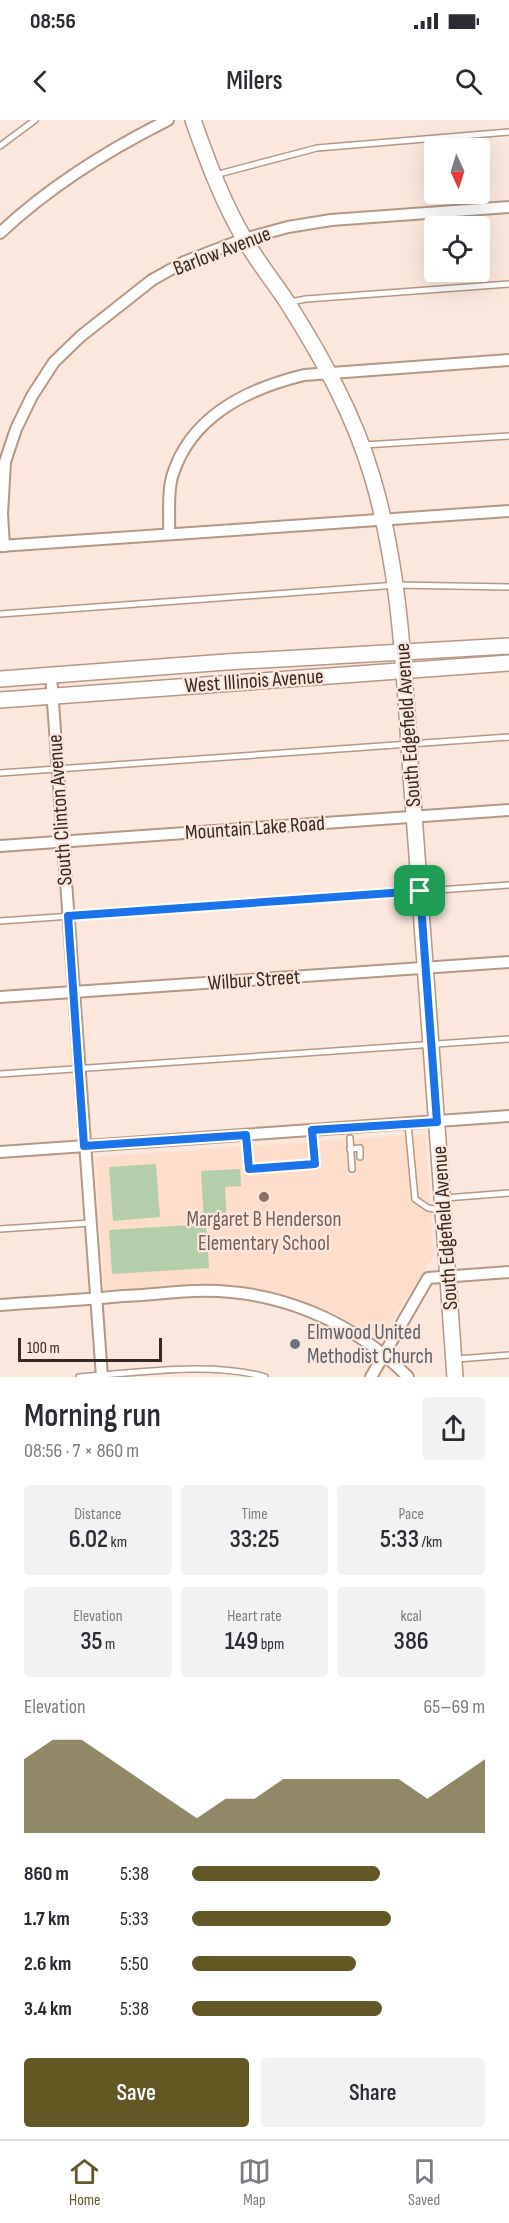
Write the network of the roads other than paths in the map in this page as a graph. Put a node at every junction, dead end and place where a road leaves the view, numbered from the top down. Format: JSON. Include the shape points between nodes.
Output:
{"nodes":[{"id":1,"x":35,"y":120,"type":"edge"},
{"id":2,"x":168,"y":120,"type":"edge"},
{"id":3,"x":193,"y":120,"type":"edge"},
{"id":4,"x":509,"y":132,"type":"edge"},
{"id":5,"x":0,"y":146,"type":"edge"},
{"id":6,"x":214,"y":176,"type":"junction"},
{"id":7,"x":509,"y":207,"type":"edge"},
{"id":8,"x":0,"y":233,"type":"edge"},
{"id":9,"x":244,"y":239,"type":"junction"},
{"id":10,"x":509,"y":284,"type":"edge"},
{"id":11,"x":288,"y":303,"type":"junction"},
{"id":12,"x":509,"y":360,"type":"edge"},
{"id":13,"x":329,"y":372,"type":"junction"},
{"id":14,"x":509,"y":436,"type":"edge"},
{"id":15,"x":362,"y":445,"type":"junction"},
{"id":16,"x":509,"y":511,"type":"edge"},
{"id":17,"x":385,"y":520,"type":"junction"},
{"id":18,"x":169,"y":533,"type":"junction"},
{"id":19,"x":2,"y":546,"type":"edge"},
{"id":20,"x":397,"y":585,"type":"junction"},
{"id":21,"x":509,"y":587,"type":"edge"},
{"id":22,"x":0,"y":614,"type":"edge"},
{"id":23,"x":509,"y":646,"type":"edge"},
{"id":24,"x":403,"y":652,"type":"junction"},
{"id":25,"x":226,"y":662,"type":"junction"},
{"id":26,"x":509,"y":663,"type":"edge"},
{"id":27,"x":403,"y":670,"type":"junction"},
{"id":28,"x":51,"y":675,"type":"junction"},
{"id":29,"x":0,"y":679,"type":"edge"},
{"id":30,"x":228,"y":684,"type":"junction"},
{"id":31,"x":52,"y":696,"type":"junction"},
{"id":32,"x":0,"y":700,"type":"edge"},
{"id":33,"x":509,"y":737,"type":"edge"},
{"id":34,"x":408,"y":743,"type":"junction"},
{"id":35,"x":57,"y":770,"type":"junction"},
{"id":36,"x":0,"y":773,"type":"edge"},
{"id":37,"x":509,"y":810,"type":"edge"},
{"id":38,"x":414,"y":817,"type":"junction"},
{"id":39,"x":62,"y":841,"type":"junction"},
{"id":40,"x":0,"y":846,"type":"edge"},
{"id":41,"x":509,"y":885,"type":"edge"},
{"id":42,"x":420,"y":891,"type":"junction"},
{"id":43,"x":68,"y":916,"type":"junction"},
{"id":44,"x":0,"y":921,"type":"edge"},
{"id":45,"x":509,"y":962,"type":"edge"},
{"id":46,"x":426,"y":968,"type":"junction"},
{"id":47,"x":73,"y":992,"type":"junction"},
{"id":48,"x":0,"y":997,"type":"edge"},
{"id":49,"x":509,"y":1039,"type":"edge"},
{"id":50,"x":432,"y":1044,"type":"junction"},
{"id":51,"x":79,"y":1069,"type":"junction"},
{"id":52,"x":0,"y":1074,"type":"edge"},
{"id":53,"x":509,"y":1116,"type":"edge"},
{"id":54,"x":437,"y":1122,"type":"junction"},
{"id":55,"x":408,"y":1124,"type":"junction"},
{"id":56,"x":312,"y":1130,"type":"junction"},
{"id":57,"x":246,"y":1135,"type":"junction"},
{"id":58,"x":350,"y":1138,"type":"dead end"},
{"id":59,"x":84,"y":1146,"type":"junction"},
{"id":60,"x":350,"y":1149,"type":"junction"},
{"id":61,"x":0,"y":1152,"type":"edge"},
{"id":62,"x":360,"y":1157,"type":"dead end"},
{"id":63,"x":352,"y":1169,"type":"dead end"},
{"id":64,"x":509,"y":1193,"type":"edge"},
{"id":65,"x":443,"y":1204,"type":"junction"},
{"id":66,"x":91,"y":1222,"type":"junction"},
{"id":67,"x":0,"y":1229,"type":"edge"},
{"id":68,"x":509,"y":1272,"type":"edge"},
{"id":69,"x":447,"y":1276,"type":"junction"},
{"id":70,"x":97,"y":1298,"type":"junction"},
{"id":71,"x":0,"y":1305,"type":"edge"},
{"id":72,"x":384,"y":1354,"type":"junction"},
{"id":73,"x":509,"y":1355,"type":"edge"},
{"id":74,"x":453,"y":1360,"type":"junction"},
{"id":75,"x":102,"y":1376,"type":"edge"},
{"id":76,"x":79,"y":1377,"type":"edge"},
{"id":77,"x":265,"y":1377,"type":"edge"},
{"id":78,"x":371,"y":1377,"type":"edge"},
{"id":79,"x":408,"y":1377,"type":"edge"},
{"id":80,"x":455,"y":1377,"type":"edge"}],
"edges":[{"from":1,"to":5,"type":"lane"},
{"from":2,"to":8,"type":"street","via":[[66,179]]},
{"from":3,"to":6,"type":"street","name":"South Edgefield Avenue"},
{"from":4,"to":6,"type":"lane","via":[[317,148]]},
{"from":6,"to":9,"type":"street","name":"South Edgefield Avenue"},
{"from":7,"to":9,"type":"street","name":"Barlow Avenue","via":[[331,220]]},
{"from":9,"to":11,"type":"street","name":"South Edgefield Avenue"},
{"from":9,"to":19,"type":"street","name":"Barlow Avenue","via":[[184,262],[152,280],[54,362],[16,429],[5,462]]},
{"from":10,"to":11,"type":"lane","via":[[306,298]]},
{"from":11,"to":13,"type":"street","name":"South Edgefield Avenue"},
{"from":12,"to":13,"type":"street"},
{"from":13,"to":15,"type":"street","name":"South Edgefield Avenue"},
{"from":13,"to":18,"type":"street","via":[[258,389],[238,398],[201,426],[185,446],[171,479]]},
{"from":14,"to":15,"type":"lane"},
{"from":15,"to":17,"type":"street","name":"South Edgefield Avenue"},
{"from":16,"to":17,"type":"street"},
{"from":17,"to":18,"type":"street"},
{"from":17,"to":20,"type":"street","name":"South Edgefield Avenue"},
{"from":18,"to":19,"type":"street"},
{"from":20,"to":21,"type":"lane"},
{"from":20,"to":22,"type":"lane"},
{"from":20,"to":24,"type":"street","name":"South Edgefield Avenue"},
{"from":23,"to":24,"type":"street","name":"West Illinois Avenue"},
{"from":24,"to":25,"type":"street","name":"West Illinois Avenue"},
{"from":24,"to":27,"type":"street","name":"South Edgefield Avenue"},
{"from":25,"to":28,"type":"street","name":"West Illinois Avenue"},
{"from":25,"to":30,"type":"street"},
{"from":26,"to":27,"type":"street","name":"West Illinois Avenue"},
{"from":27,"to":30,"type":"street","name":"West Illinois Avenue"},
{"from":27,"to":34,"type":"street","name":"South Edgefield Avenue"},
{"from":28,"to":29,"type":"street","name":"West Illinois Avenue"},
{"from":28,"to":31,"type":"street","name":"South Clinton Avenue"},
{"from":30,"to":31,"type":"street","name":"West Illinois Avenue"},
{"from":31,"to":32,"type":"street","name":"West Illinois Avenue"},
{"from":31,"to":35,"type":"street","name":"South Clinton Avenue"},
{"from":33,"to":34,"type":"lane"},
{"from":34,"to":35,"type":"lane"},
{"from":34,"to":38,"type":"street","name":"South Edgefield Avenue"},
{"from":35,"to":36,"type":"lane"},
{"from":35,"to":39,"type":"street","name":"South Clinton Avenue"},
{"from":37,"to":38,"type":"street","name":"Mountain Lake Road"},
{"from":38,"to":39,"type":"street","name":"Mountain Lake Road"},
{"from":38,"to":42,"type":"street","name":"South Edgefield Avenue"},
{"from":39,"to":40,"type":"street","name":"Mountain Lake Road"},
{"from":39,"to":43,"type":"street","name":"South Clinton Avenue"},
{"from":41,"to":42,"type":"lane"},
{"from":42,"to":43,"type":"lane"},
{"from":42,"to":46,"type":"street","name":"South Edgefield Avenue"},
{"from":43,"to":44,"type":"lane"},
{"from":43,"to":47,"type":"street","name":"South Clinton Avenue"},
{"from":45,"to":46,"type":"street","name":"Wilbur Street"},
{"from":46,"to":47,"type":"street","name":"Wilbur Street"},
{"from":46,"to":50,"type":"street","name":"South Edgefield Avenue"},
{"from":47,"to":48,"type":"street","name":"Wilbur Street"},
{"from":47,"to":51,"type":"street","name":"South Clinton Avenue"},
{"from":49,"to":50,"type":"lane"},
{"from":50,"to":51,"type":"lane"},
{"from":50,"to":54,"type":"street","name":"South Edgefield Avenue"},
{"from":51,"to":52,"type":"lane"},
{"from":51,"to":59,"type":"street","name":"South Clinton Avenue"},
{"from":53,"to":54,"type":"street"},
{"from":54,"to":55,"type":"street"},
{"from":54,"to":65,"type":"street","name":"South Edgefield Avenue"},
{"from":55,"to":56,"type":"street"},
{"from":55,"to":65,"type":"lane","via":[[415,1199],[428,1208]]},
{"from":56,"to":57,"type":"street"},
{"from":56,"to":57,"type":"lane","via":[[315,1164],[249,1169]]},
{"from":57,"to":59,"type":"street"},
{"from":58,"to":60,"type":"lane"},
{"from":59,"to":61,"type":"street"},
{"from":59,"to":66,"type":"street","name":"South Clinton Avenue"},
{"from":60,"to":62,"type":"lane","via":[[360,1148]]},
{"from":60,"to":63,"type":"lane"},
{"from":64,"to":65,"type":"lane"},
{"from":65,"to":69,"type":"street","name":"South Edgefield Avenue"},
{"from":66,"to":67,"type":"lane"},
{"from":66,"to":70,"type":"street","name":"South Clinton Avenue"},
{"from":68,"to":69,"type":"street"},
{"from":69,"to":72,"type":"street","via":[[428,1278]]},
{"from":69,"to":74,"type":"street","name":"South Edgefield Avenue"},
{"from":70,"to":71,"type":"street"},
{"from":70,"to":72,"type":"street","via":[[196,1291],[270,1299],[308,1309],[342,1325]]},
{"from":70,"to":75,"type":"street","name":"South Clinton Avenue"},
{"from":72,"to":78,"type":"street"},
{"from":72,"to":79,"type":"street"},
{"from":73,"to":74,"type":"lane"},
{"from":74,"to":80,"type":"street","name":"South Edgefield Avenue"},
{"from":75,"to":76,"type":"lane"},
{"from":75,"to":77,"type":"lane","via":[[204,1369]]}]}
